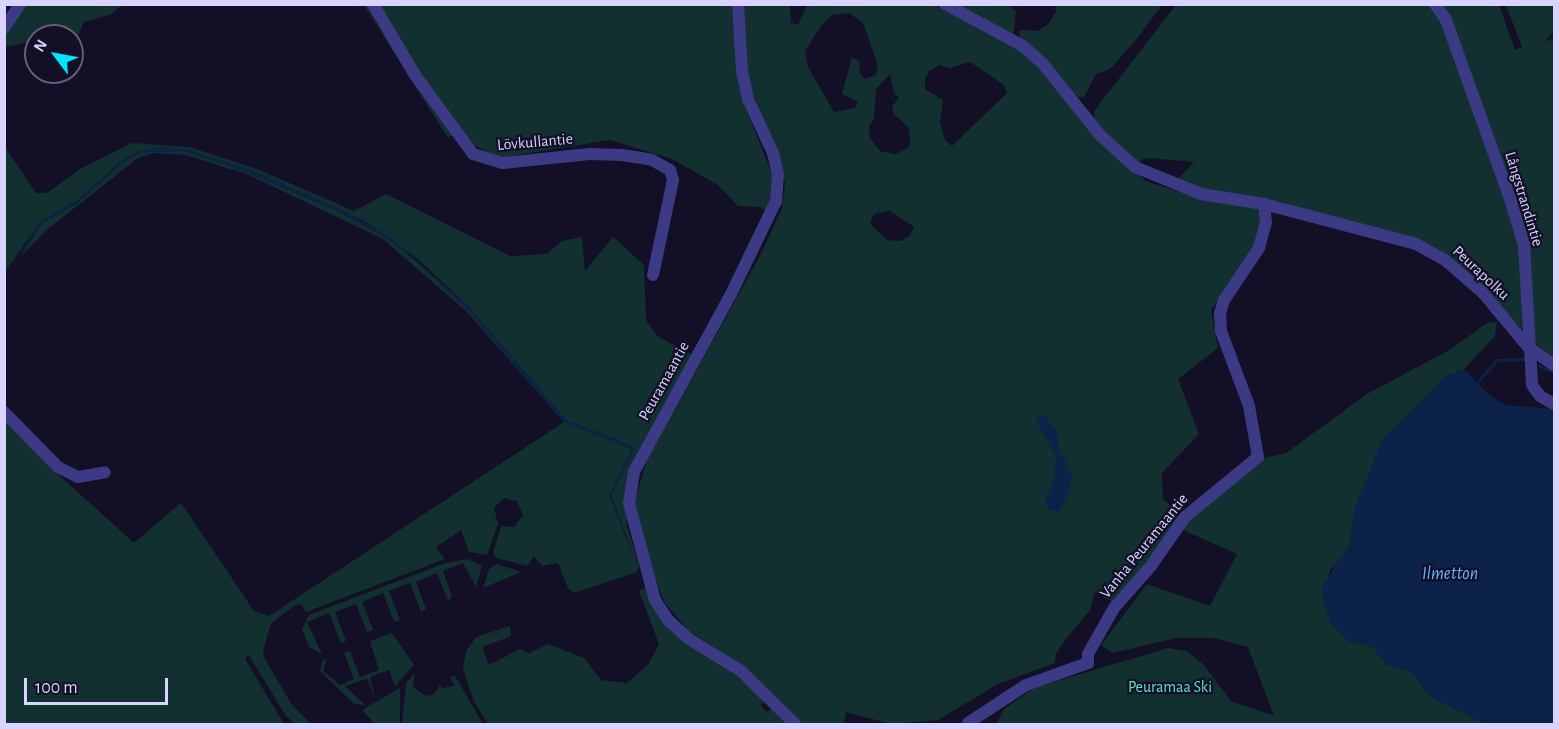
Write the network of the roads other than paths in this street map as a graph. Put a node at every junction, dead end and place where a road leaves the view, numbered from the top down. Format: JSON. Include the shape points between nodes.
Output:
{"nodes":[{"id":1,"x":21,"y":4,"type":"edge"},
{"id":2,"x":373,"y":4,"type":"edge"},
{"id":3,"x":738,"y":4,"type":"edge"},
{"id":4,"x":945,"y":4,"type":"edge"},
{"id":5,"x":1435,"y":4,"type":"edge"},
{"id":6,"x":4,"y":28,"type":"edge"},
{"id":7,"x":1264,"y":204,"type":"junction"},
{"id":8,"x":653,"y":275,"type":"dead end"},
{"id":9,"x":1528,"y":347,"type":"junction"},
{"id":10,"x":1554,"y":366,"type":"edge"},
{"id":11,"x":1554,"y":404,"type":"edge"},
{"id":12,"x":4,"y":412,"type":"edge"},
{"id":13,"x":105,"y":472,"type":"dead end"},
{"id":14,"x":968,"y":723,"type":"dead end"},
{"id":15,"x":795,"y":724,"type":"edge"}],
"edges":[{"from":1,"to":6,"type":"street"},
{"from":2,"to":8,"type":"street","name":"Lövkullantie","via":[[409,66],[456,136],[473,154],[503,163],[590,154],[622,155],[652,160],[670,170],[673,180]]},
{"from":3,"to":15,"type":"street","name":"Peuramaantie","via":[[742,71],[748,99],[773,153],[778,174],[776,201],[731,294],[634,472],[629,503],[652,591],[668,620],[689,639],[741,671]]},
{"from":4,"to":7,"type":"street","via":[[996,29],[1029,52],[1100,135],[1135,167],[1201,194]]},
{"from":5,"to":9,"type":"street","name":"Långstrandintie","via":[[1456,45],[1524,245]]},
{"from":7,"to":9,"type":"street","name":"Peurapolku","via":[[1416,244],[1445,260],[1483,294]]},
{"from":7,"to":14,"type":"street","name":"Vanha Peuramaantie","via":[[1266,222],[1259,248],[1224,300],[1220,313],[1221,331],[1248,406],[1258,457],[1185,517],[1151,566],[1114,608],[1088,654],[1088,663],[1026,685]]},
{"from":9,"to":10,"type":"street","name":"Peurapolku"},
{"from":9,"to":11,"type":"street","name":"Långstrandintie","via":[[1532,385],[1540,396]]},
{"from":12,"to":13,"type":"street","via":[[58,466],[78,477]]}]}
